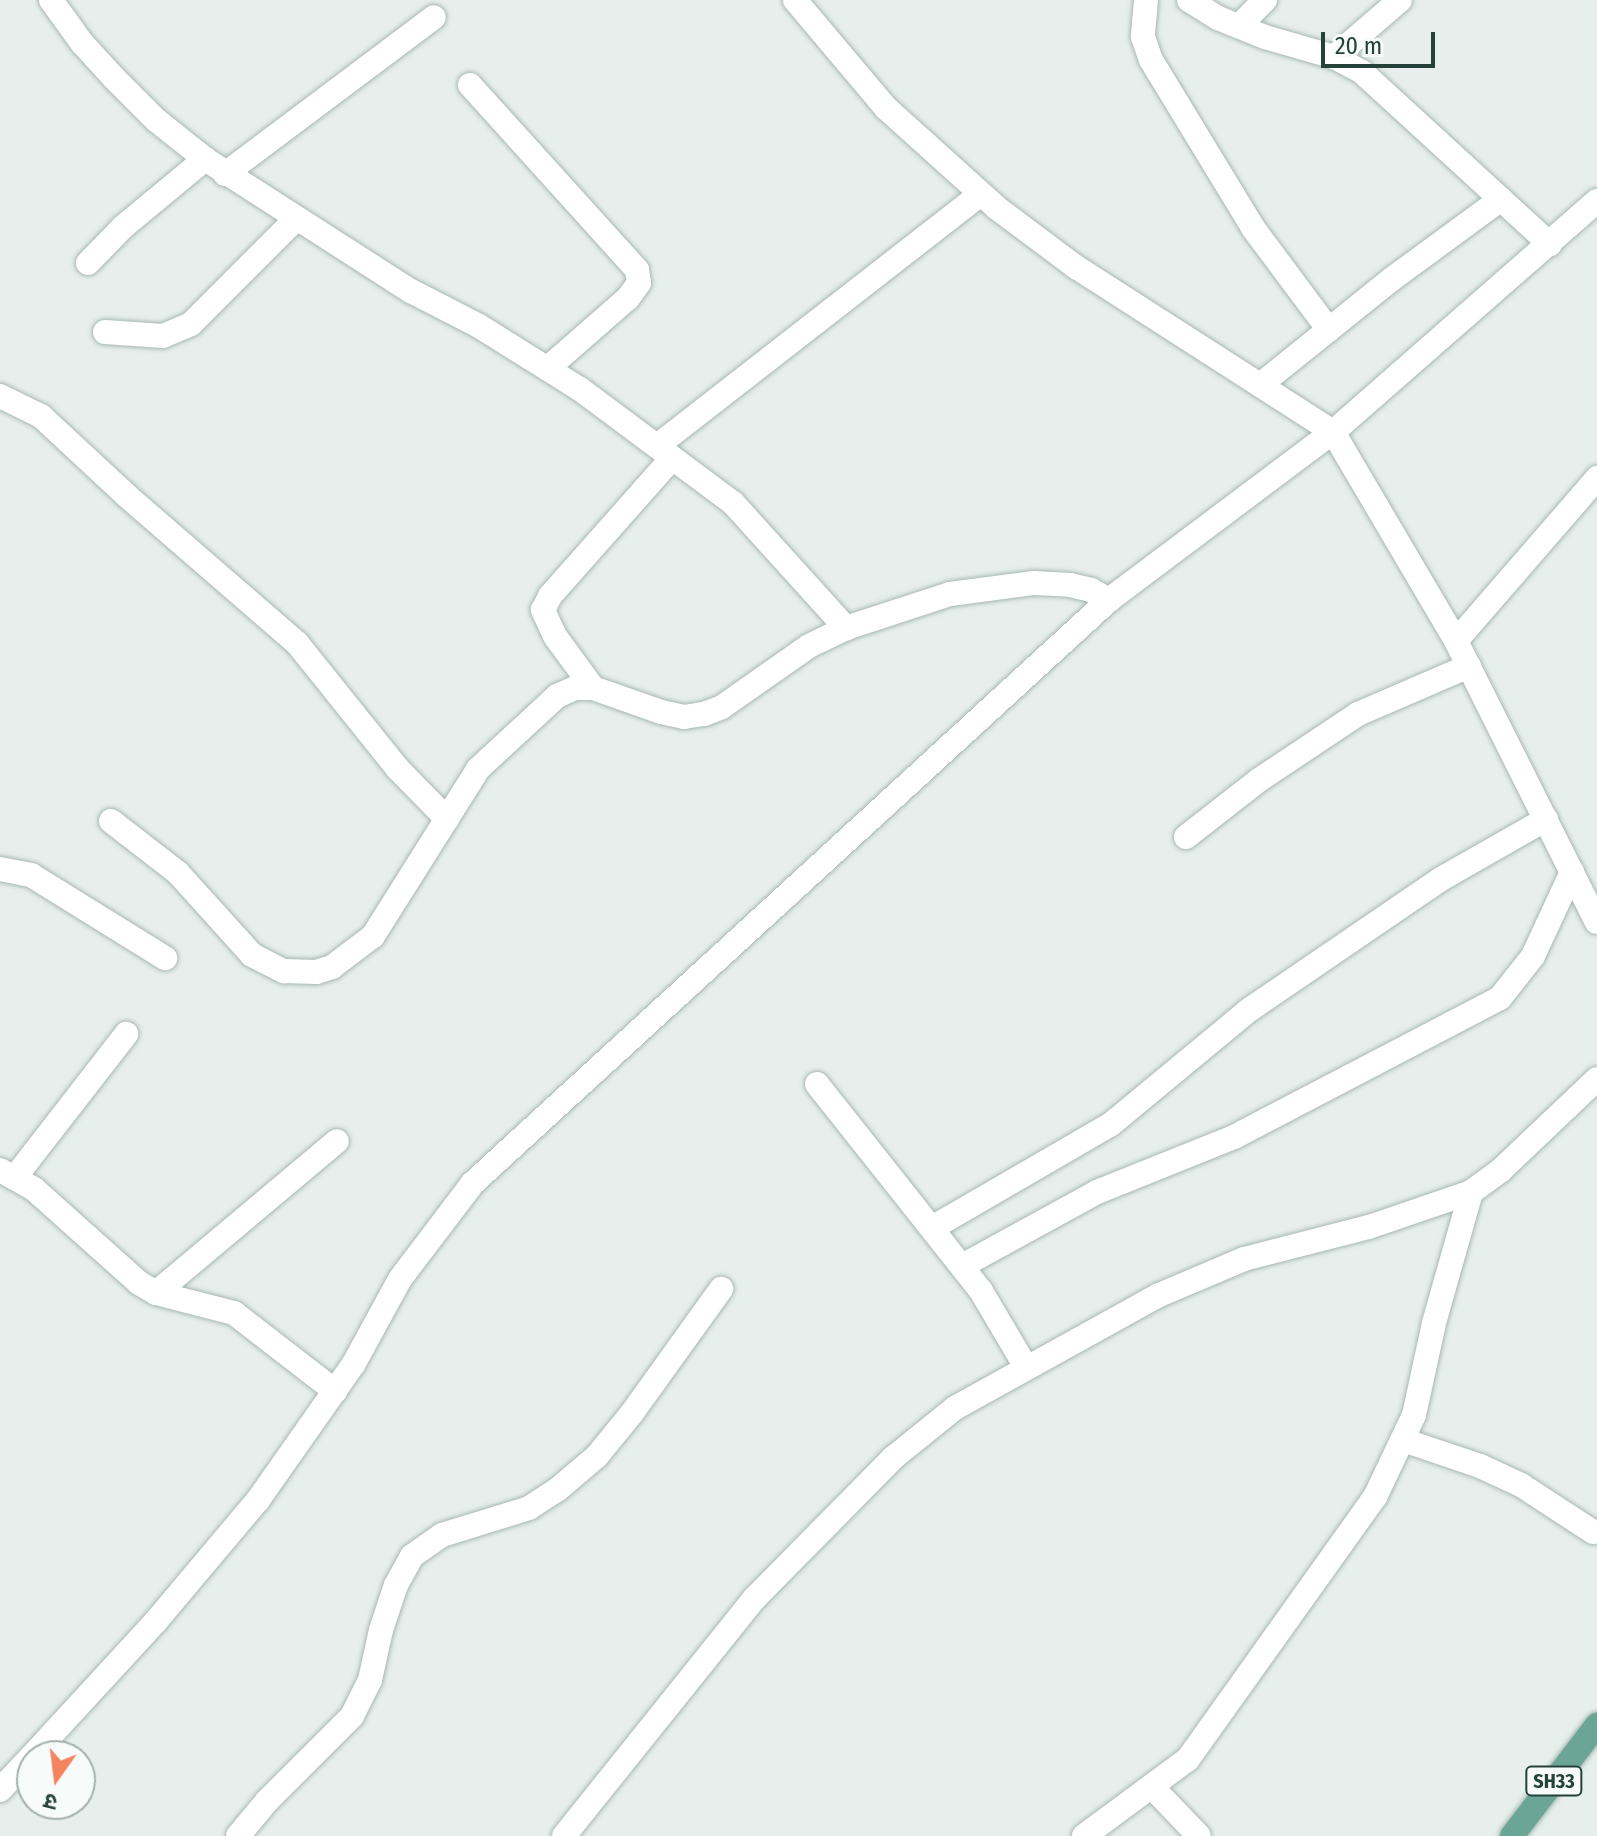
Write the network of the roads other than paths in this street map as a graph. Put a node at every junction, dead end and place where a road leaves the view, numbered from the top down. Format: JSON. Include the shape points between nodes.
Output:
{"nodes":[{"id":1,"x":51,"y":0,"type":"edge"},
{"id":2,"x":795,"y":0,"type":"edge"},
{"id":3,"x":1146,"y":0,"type":"edge"},
{"id":4,"x":1189,"y":0,"type":"edge"},
{"id":5,"x":1265,"y":0,"type":"edge"},
{"id":6,"x":1400,"y":0,"type":"edge"},
{"id":7,"x":434,"y":17,"type":"dead end"},
{"id":8,"x":1239,"y":26,"type":"junction"},
{"id":9,"x":1334,"y":57,"type":"junction"},
{"id":10,"x":470,"y":85,"type":"dead end"},
{"id":11,"x":205,"y":159,"type":"junction"},
{"id":12,"x":225,"y":174,"type":"junction"},
{"id":13,"x":981,"y":194,"type":"junction"},
{"id":14,"x":1501,"y":199,"type":"junction"},
{"id":15,"x":1597,"y":201,"type":"edge"},
{"id":16,"x":296,"y":219,"type":"junction"},
{"id":17,"x":1550,"y":244,"type":"junction"},
{"id":18,"x":88,"y":263,"type":"dead end"},
{"id":19,"x":1329,"y":330,"type":"junction"},
{"id":20,"x":105,"y":332,"type":"dead end"},
{"id":21,"x":548,"y":368,"type":"junction"},
{"id":22,"x":1260,"y":385,"type":"junction"},
{"id":23,"x":0,"y":396,"type":"edge"},
{"id":24,"x":1333,"y":432,"type":"junction"},
{"id":25,"x":664,"y":452,"type":"junction"},
{"id":26,"x":1597,"y":478,"type":"edge"},
{"id":27,"x":1109,"y":600,"type":"junction"},
{"id":28,"x":846,"y":628,"type":"junction"},
{"id":29,"x":1456,"y":641,"type":"junction"},
{"id":30,"x":1469,"y":666,"type":"junction"},
{"id":31,"x":593,"y":688,"type":"junction"},
{"id":32,"x":447,"y":819,"type":"junction"},
{"id":33,"x":1546,"y":819,"type":"junction"},
{"id":34,"x":111,"y":821,"type":"dead end"},
{"id":35,"x":1186,"y":837,"type":"dead end"},
{"id":36,"x":0,"y":869,"type":"edge"},
{"id":37,"x":1572,"y":872,"type":"junction"},
{"id":38,"x":1597,"y":922,"type":"edge"},
{"id":39,"x":165,"y":958,"type":"dead end"},
{"id":40,"x":126,"y":1034,"type":"dead end"},
{"id":41,"x":1597,"y":1079,"type":"edge"},
{"id":42,"x":817,"y":1084,"type":"dead end"},
{"id":43,"x":337,"y":1141,"type":"dead end"},
{"id":44,"x":8,"y":1173,"type":"edge"},
{"id":45,"x":1471,"y":1192,"type":"junction"},
{"id":46,"x":932,"y":1228,"type":"junction"},
{"id":47,"x":962,"y":1266,"type":"junction"},
{"id":48,"x":721,"y":1289,"type":"dead end"},
{"id":49,"x":156,"y":1293,"type":"junction"},
{"id":50,"x":1026,"y":1367,"type":"junction"},
{"id":51,"x":335,"y":1391,"type":"junction"},
{"id":52,"x":1403,"y":1440,"type":"junction"},
{"id":53,"x":1593,"y":1532,"type":"dead end"},
{"id":54,"x":1597,"y":1725,"type":"edge"},
{"id":55,"x":46,"y":1740,"type":"edge"},
{"id":56,"x":16,"y":1773,"type":"edge"},
{"id":57,"x":1,"y":1788,"type":"edge"},
{"id":58,"x":1153,"y":1788,"type":"junction"},
{"id":59,"x":238,"y":1836,"type":"edge"},
{"id":60,"x":564,"y":1836,"type":"edge"},
{"id":61,"x":1084,"y":1836,"type":"edge"},
{"id":62,"x":1199,"y":1836,"type":"edge"},
{"id":63,"x":1512,"y":1836,"type":"edge"}],
"edges":[{"from":1,"to":11,"type":"street","via":[[114,78]]},
{"from":2,"to":13,"type":"street","via":[[886,108]]},
{"from":3,"to":19,"type":"street","via":[[1143,37],[1151,60],[1253,228]]},
{"from":4,"to":8,"type":"street"},
{"from":5,"to":8,"type":"street"},
{"from":6,"to":9,"type":"street"},
{"from":7,"to":12,"type":"street"},
{"from":8,"to":9,"type":"street"},
{"from":9,"to":14,"type":"street","via":[[1381,88]]},
{"from":10,"to":21,"type":"street","via":[[637,270],[639,283],[628,298]]},
{"from":11,"to":12,"type":"street"},
{"from":11,"to":18,"type":"street"},
{"from":12,"to":16,"type":"street"},
{"from":13,"to":22,"type":"street","via":[[1076,267]]},
{"from":13,"to":25,"type":"street"},
{"from":14,"to":17,"type":"street"},
{"from":14,"to":19,"type":"street"},
{"from":15,"to":17,"type":"street"},
{"from":16,"to":20,"type":"street","via":[[184,328],[163,336]]},
{"from":16,"to":21,"type":"street"},
{"from":17,"to":24,"type":"street"},
{"from":19,"to":22,"type":"street"},
{"from":21,"to":25,"type":"street"},
{"from":22,"to":24,"type":"street"},
{"from":23,"to":32,"type":"street","via":[[41,416],[297,643],[398,769]]},
{"from":24,"to":27,"type":"street"},
{"from":24,"to":29,"type":"street"},
{"from":25,"to":28,"type":"street","via":[[733,503]]},
{"from":25,"to":31,"type":"street","via":[[543,610]]},
{"from":26,"to":29,"type":"street"},
{"from":27,"to":28,"type":"street","via":[[1070,585],[1034,583],[950,594]]},
{"from":27,"to":51,"type":"street","via":[[473,1183],[400,1279]]},
{"from":28,"to":31,"type":"street","via":[[704,714],[661,712]]},
{"from":29,"to":30,"type":"street"},
{"from":30,"to":33,"type":"street"},
{"from":30,"to":35,"type":"street","via":[[1358,714]]},
{"from":31,"to":32,"type":"street","via":[[557,696],[504,742],[478,769]]},
{"from":32,"to":34,"type":"street","via":[[373,936],[332,967],[299,974],[270,967],[252,955],[178,873]]},
{"from":33,"to":37,"type":"street"},
{"from":33,"to":46,"type":"street","via":[[1441,879],[1249,1010],[1110,1125]]},
{"from":36,"to":39,"type":"street","via":[[31,875]]},
{"from":37,"to":38,"type":"street"},
{"from":37,"to":47,"type":"street","via":[[1533,956],[1500,998],[1234,1137],[1097,1192]]},
{"from":40,"to":44,"type":"street"},
{"from":41,"to":45,"type":"street"},
{"from":42,"to":46,"type":"street"},
{"from":43,"to":49,"type":"street"},
{"from":44,"to":49,"type":"street"},
{"from":45,"to":50,"type":"street","via":[[1369,1227],[1244,1259],[1157,1296]]},
{"from":45,"to":52,"type":"street"},
{"from":46,"to":47,"type":"street"},
{"from":47,"to":50,"type":"street"},
{"from":48,"to":59,"type":"street","via":[[597,1456],[529,1508],[442,1535],[412,1556],[396,1585],[370,1680],[352,1716]]},
{"from":49,"to":51,"type":"street","via":[[234,1313]]},
{"from":50,"to":60,"type":"street","via":[[955,1408],[893,1458],[824,1526],[754,1599]]},
{"from":51,"to":55,"type":"street","via":[[218,1550]]},
{"from":52,"to":53,"type":"street","via":[[1521,1485]]},
{"from":52,"to":58,"type":"street","via":[[1375,1497],[1215,1725],[1188,1759]]},
{"from":54,"to":63,"type":"main road","number":"SH33"},
{"from":56,"to":57,"type":"street"},
{"from":58,"to":61,"type":"street"},
{"from":58,"to":62,"type":"street"}]}
